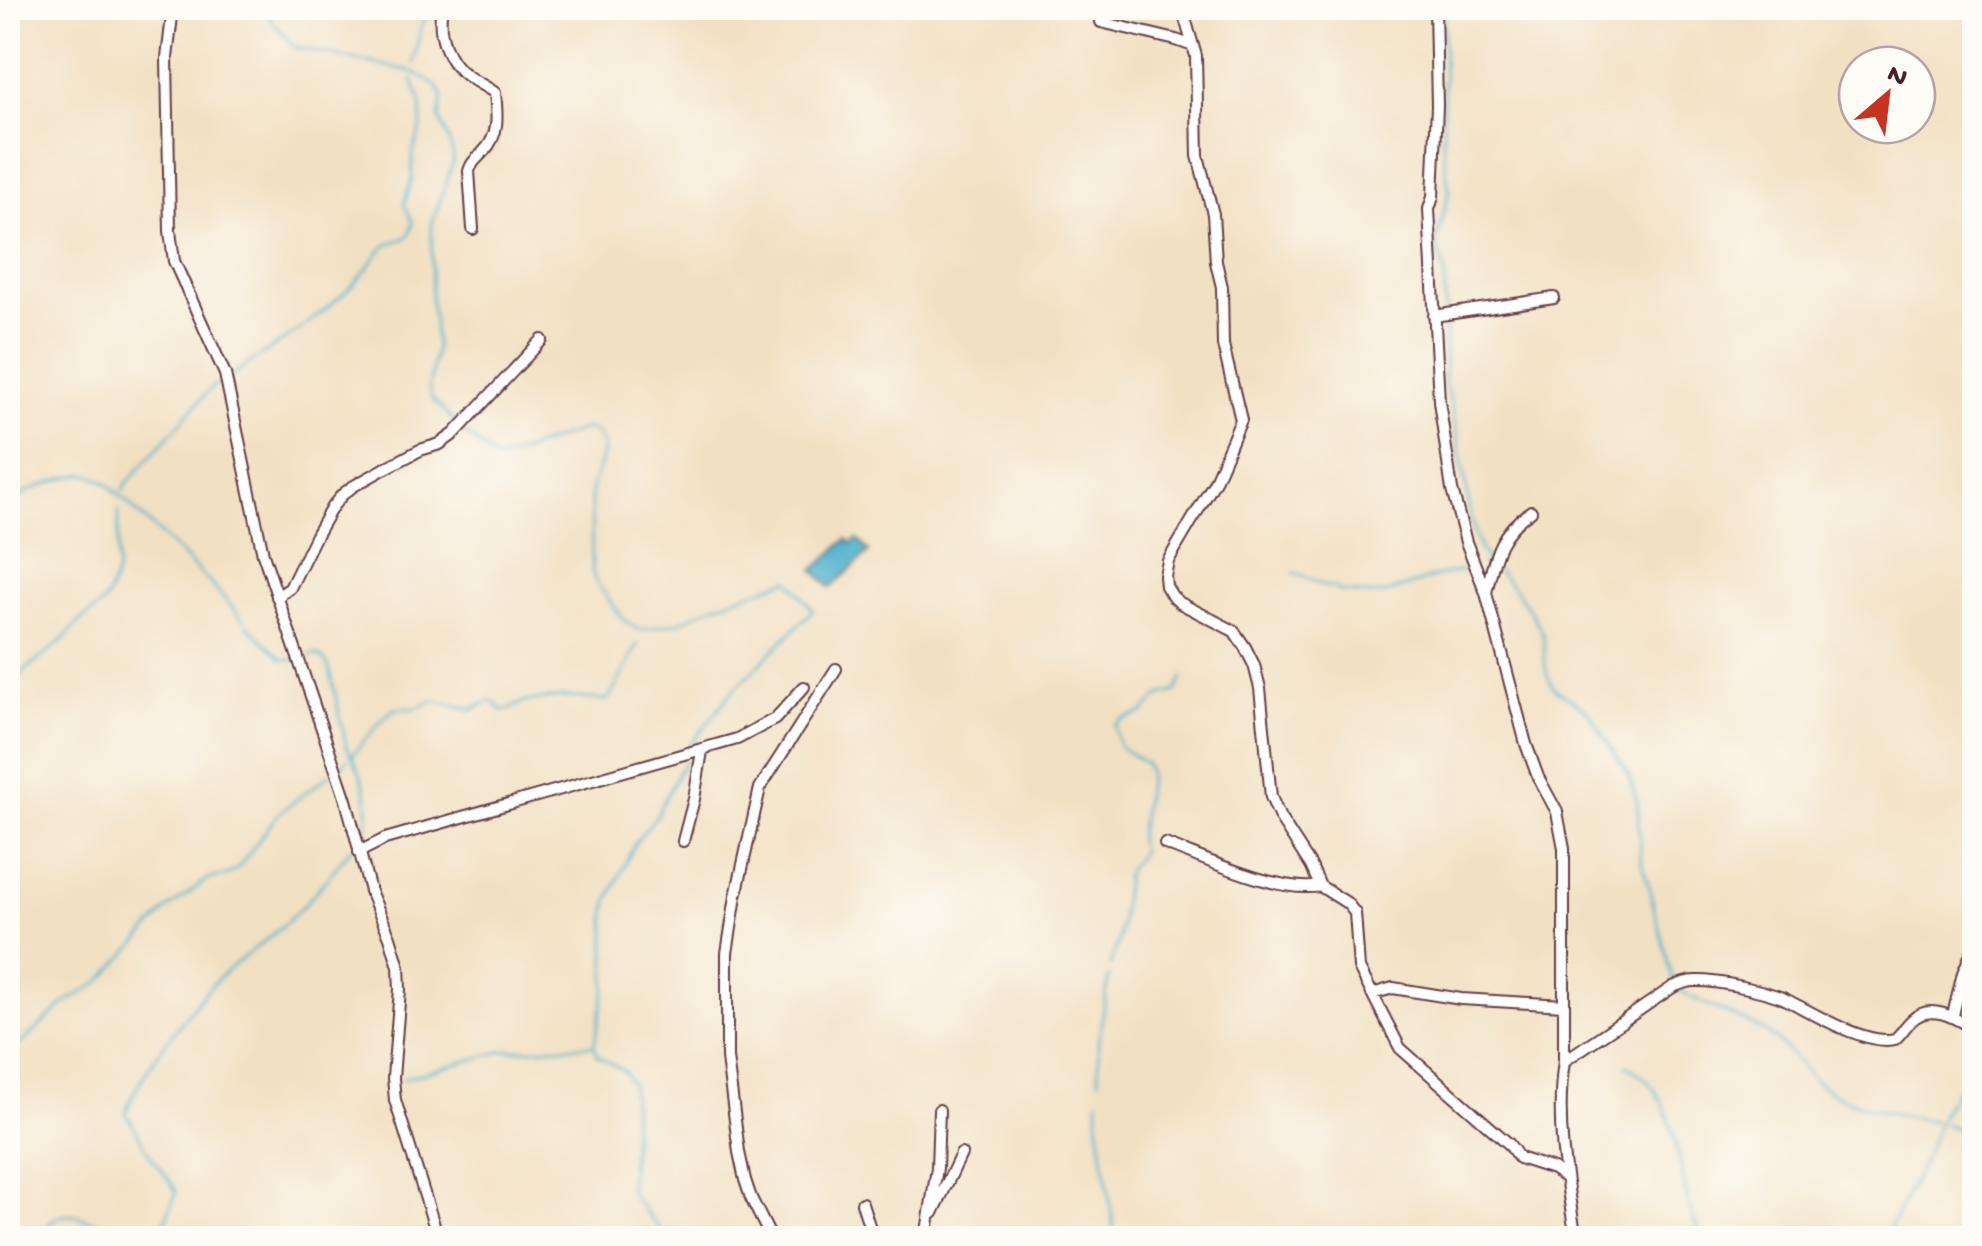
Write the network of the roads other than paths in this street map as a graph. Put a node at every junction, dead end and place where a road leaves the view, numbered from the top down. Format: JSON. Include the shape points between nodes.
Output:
{"nodes":[{"id":1,"x":173,"y":8,"type":"edge"},
{"id":2,"x":442,"y":8,"type":"edge"},
{"id":3,"x":1182,"y":8,"type":"edge"},
{"id":4,"x":1435,"y":8,"type":"edge"},
{"id":5,"x":1101,"y":22,"type":"dead end"},
{"id":6,"x":1193,"y":46,"type":"junction"},
{"id":7,"x":473,"y":228,"type":"dead end"},
{"id":8,"x":1554,"y":298,"type":"dead end"},
{"id":9,"x":1434,"y":316,"type":"junction"},
{"id":10,"x":542,"y":340,"type":"dead end"},
{"id":11,"x":1531,"y":510,"type":"dead end"},
{"id":12,"x":1486,"y":593,"type":"junction"},
{"id":13,"x":277,"y":597,"type":"junction"},
{"id":14,"x":836,"y":669,"type":"dead end"},
{"id":15,"x":804,"y":687,"type":"dead end"},
{"id":16,"x":702,"y":751,"type":"junction"},
{"id":17,"x":683,"y":841,"type":"dead end"},
{"id":18,"x":1165,"y":844,"type":"dead end"},
{"id":19,"x":359,"y":852,"type":"junction"},
{"id":20,"x":1320,"y":886,"type":"junction"},
{"id":21,"x":1974,"y":947,"type":"edge"},
{"id":22,"x":1372,"y":994,"type":"junction"},
{"id":23,"x":1564,"y":1006,"type":"junction"},
{"id":24,"x":1954,"y":1016,"type":"junction"},
{"id":25,"x":1974,"y":1029,"type":"edge"},
{"id":26,"x":1564,"y":1062,"type":"junction"},
{"id":27,"x":938,"y":1110,"type":"dead end"},
{"id":28,"x":960,"y":1154,"type":"dead end"},
{"id":29,"x":1566,"y":1178,"type":"junction"},
{"id":30,"x":862,"y":1203,"type":"dead end"},
{"id":31,"x":929,"y":1223,"type":"junction"},
{"id":32,"x":438,"y":1238,"type":"edge"},
{"id":33,"x":772,"y":1238,"type":"edge"},
{"id":34,"x":872,"y":1238,"type":"edge"},
{"id":35,"x":926,"y":1238,"type":"edge"},
{"id":36,"x":1576,"y":1238,"type":"edge"}],
"edges":[{"from":1,"to":13,"type":"street","via":[[167,58],[174,261],[224,374]]},
{"from":2,"to":7,"type":"street","via":[[440,27],[455,65],[495,93],[494,138],[470,164]]},
{"from":3,"to":6,"type":"street"},
{"from":4,"to":9,"type":"street","via":[[1429,209]]},
{"from":5,"to":6,"type":"street"},
{"from":6,"to":20,"type":"street","via":[[1198,156],[1213,214],[1223,345],[1241,420],[1164,576],[1172,596],[1234,631],[1245,646],[1260,688],[1271,797]]},
{"from":8,"to":9,"type":"street"},
{"from":9,"to":12,"type":"street","via":[[1452,490]]},
{"from":10,"to":13,"type":"street","via":[[454,434],[342,495],[290,588]]},
{"from":11,"to":12,"type":"street","via":[[1499,542]]},
{"from":12,"to":23,"type":"street","via":[[1526,744],[1557,812],[1564,848]]},
{"from":13,"to":19,"type":"street"},
{"from":14,"to":33,"type":"street","via":[[760,788],[727,953],[727,1058],[739,1152],[744,1180]]},
{"from":15,"to":16,"type":"street","via":[[762,728]]},
{"from":16,"to":17,"type":"street"},
{"from":16,"to":19,"type":"street","via":[[385,839]]},
{"from":18,"to":20,"type":"street","via":[[1271,881]]},
{"from":19,"to":32,"type":"street","via":[[399,967],[395,1100]]},
{"from":20,"to":22,"type":"street","via":[[1354,914],[1359,968]]},
{"from":21,"to":24,"type":"street"},
{"from":22,"to":23,"type":"street","via":[[1393,988]]},
{"from":22,"to":29,"type":"street","via":[[1400,1048],[1519,1158]]},
{"from":23,"to":26,"type":"street"},
{"from":24,"to":25,"type":"street"},
{"from":24,"to":26,"type":"street","via":[[1916,1016],[1895,1039],[1876,1041],[1781,998],[1692,981],[1673,987]]},
{"from":26,"to":29,"type":"street"},
{"from":27,"to":31,"type":"street"},
{"from":28,"to":31,"type":"street"},
{"from":29,"to":36,"type":"street"},
{"from":30,"to":34,"type":"street"},
{"from":31,"to":35,"type":"street"}]}
